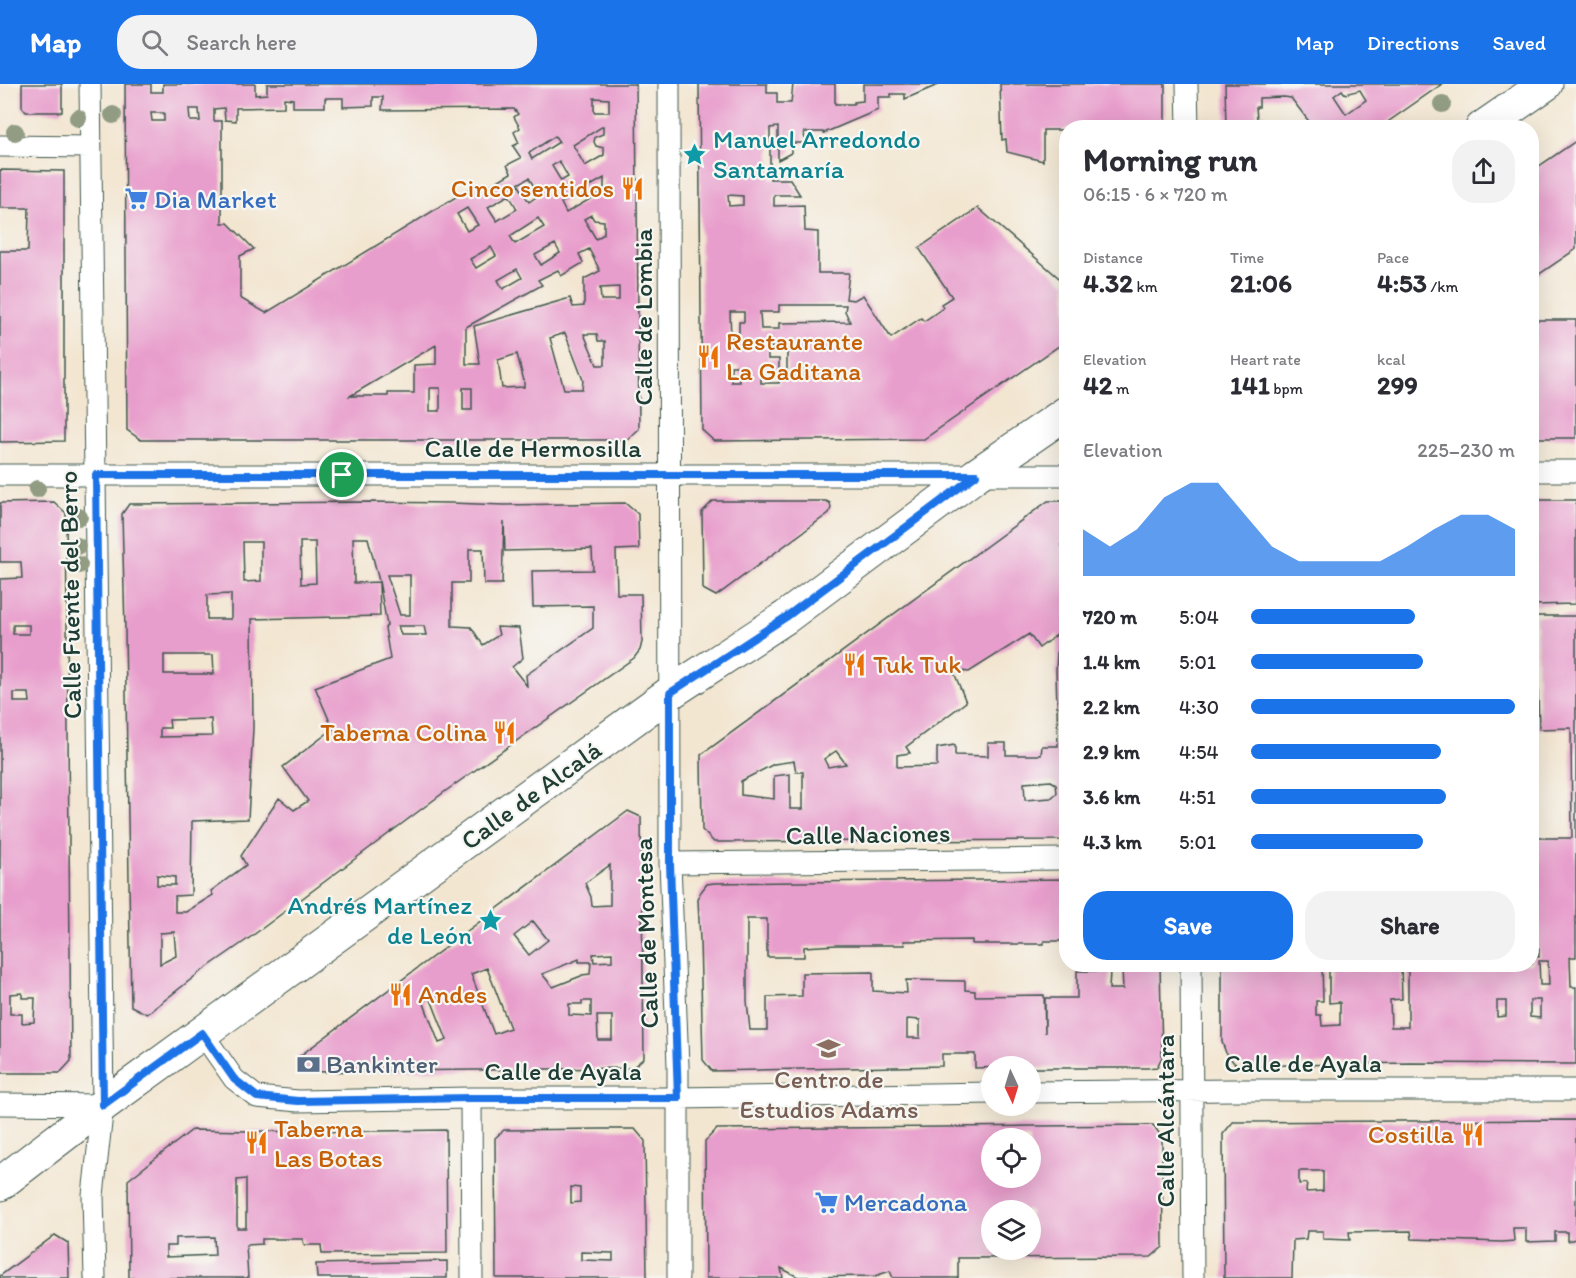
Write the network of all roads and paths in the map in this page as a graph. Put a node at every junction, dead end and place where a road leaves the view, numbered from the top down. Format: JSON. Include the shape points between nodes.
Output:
{"nodes":[{"id":1,"x":90,"y":84,"type":"edge"},
{"id":2,"x":669,"y":84,"type":"edge"},
{"id":3,"x":1187,"y":84,"type":"edge"},
{"id":4,"x":1546,"y":84,"type":"edge"},
{"id":5,"x":1188,"y":120,"type":"edge"},
{"id":6,"x":1494,"y":120,"type":"edge"},
{"id":7,"x":0,"y":146,"type":"edge"},
{"id":8,"x":91,"y":147,"type":"junction"},
{"id":9,"x":1059,"y":417,"type":"edge"},
{"id":10,"x":1539,"y":471,"type":"edge"},
{"id":11,"x":1576,"y":471,"type":"edge"},
{"id":12,"x":0,"y":475,"type":"edge"},
{"id":13,"x":96,"y":475,"type":"junction"},
{"id":14,"x":670,"y":475,"type":"junction"},
{"id":15,"x":976,"y":475,"type":"junction"},
{"id":16,"x":1059,"y":475,"type":"edge"},
{"id":17,"x":670,"y":693,"type":"junction"},
{"id":18,"x":1059,"y":859,"type":"edge"},
{"id":19,"x":670,"y":863,"type":"junction"},
{"id":20,"x":1191,"y":972,"type":"edge"},
{"id":21,"x":202,"y":1033,"type":"junction"},
{"id":22,"x":1192,"y":1090,"type":"junction"},
{"id":23,"x":1576,"y":1090,"type":"edge"},
{"id":24,"x":1041,"y":1092,"type":"edge"},
{"id":25,"x":981,"y":1093,"type":"edge"},
{"id":26,"x":471,"y":1098,"type":"junction"},
{"id":27,"x":678,"y":1098,"type":"junction"},
{"id":28,"x":0,"y":1104,"type":"edge"},
{"id":29,"x":103,"y":1105,"type":"junction"},
{"id":30,"x":0,"y":1184,"type":"edge"},
{"id":31,"x":95,"y":1278,"type":"edge"},
{"id":32,"x":472,"y":1278,"type":"edge"},
{"id":33,"x":678,"y":1278,"type":"edge"},
{"id":34,"x":1193,"y":1278,"type":"edge"}],
"edges":[{"from":1,"to":8,"type":"street","name":"Calle Fuente del Berro"},
{"from":2,"to":14,"type":"street","name":"Calle de Lombia"},
{"from":3,"to":5,"type":"street"},
{"from":4,"to":6,"type":"main road"},
{"from":7,"to":8,"type":"street"},
{"from":8,"to":13,"type":"street","name":"Calle Fuente del Berro"},
{"from":9,"to":15,"type":"main road","name":"Calle de Alcalá"},
{"from":10,"to":11,"type":"street"},
{"from":12,"to":13,"type":"street","name":"Calle de Hermosilla"},
{"from":13,"to":14,"type":"street","name":"Calle de Hermosilla"},
{"from":13,"to":29,"type":"street","name":"Calle Fuente del Berro"},
{"from":14,"to":15,"type":"street","name":"Calle de Hermosilla"},
{"from":14,"to":17,"type":"street","name":"Calle de Lombia"},
{"from":15,"to":16,"type":"street","name":"Calle de Hermosilla"},
{"from":15,"to":17,"type":"main road","name":"Calle de Alcalá","via":[[786,617]]},
{"from":17,"to":19,"type":"street","name":"Calle de Montesa"},
{"from":17,"to":21,"type":"main road","name":"Calle de Alcalá"},
{"from":18,"to":19,"type":"street","name":"Calle Naciones"},
{"from":19,"to":27,"type":"street","name":"Calle de Montesa"},
{"from":20,"to":22,"type":"street","name":"Calle Alcántara"},
{"from":21,"to":26,"type":"street","name":"Calle de Ayala","via":[[234,1079],[257,1097],[298,1101]]},
{"from":21,"to":29,"type":"main road","name":"Calle de Alcalá"},
{"from":22,"to":23,"type":"street","name":"Calle de Ayala"},
{"from":22,"to":24,"type":"street","name":"Calle de Ayala"},
{"from":22,"to":34,"type":"street","name":"Calle Alcántara"},
{"from":25,"to":27,"type":"street","name":"Calle de Ayala"},
{"from":26,"to":27,"type":"street","name":"Calle de Ayala"},
{"from":26,"to":32,"type":"street"},
{"from":27,"to":33,"type":"street","name":"Calle de Montesa"},
{"from":28,"to":29,"type":"street"},
{"from":29,"to":30,"type":"main road","name":"Calle de Alcalá"},
{"from":29,"to":31,"type":"street","name":"Calle Fuente del Berro","via":[[93,1195]]}]}
